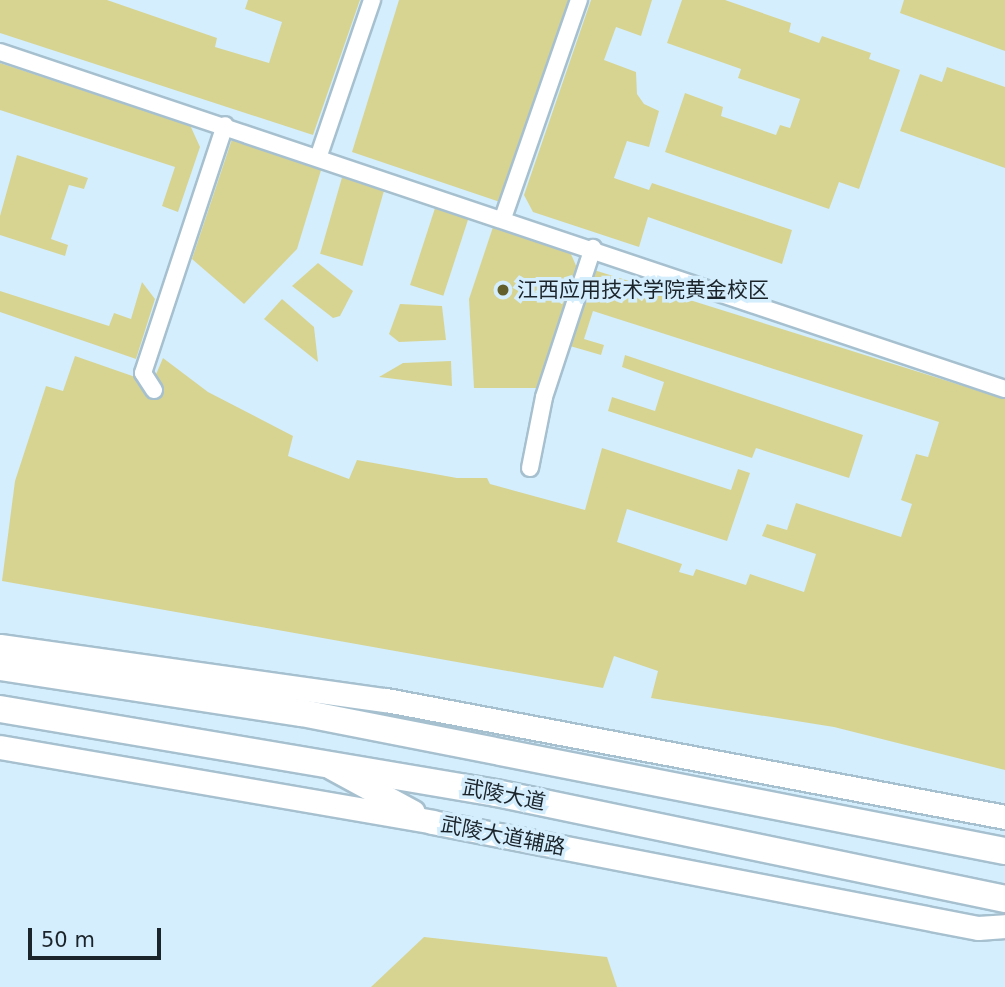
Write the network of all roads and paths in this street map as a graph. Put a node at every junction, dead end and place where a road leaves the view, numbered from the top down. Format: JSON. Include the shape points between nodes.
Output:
{"nodes":[{"id":1,"x":372,"y":0,"type":"edge"},
{"id":2,"x":579,"y":0,"type":"edge"},
{"id":3,"x":0,"y":52,"type":"edge"},
{"id":4,"x":225,"y":125,"type":"junction"},
{"id":5,"x":319,"y":155,"type":"junction"},
{"id":6,"x":503,"y":218,"type":"junction"},
{"id":7,"x":593,"y":248,"type":"junction"},
{"id":8,"x":1005,"y":389,"type":"edge"},
{"id":9,"x":154,"y":390,"type":"dead end"},
{"id":10,"x":530,"y":468,"type":"dead end"},
{"id":11,"x":0,"y":646,"type":"edge"},
{"id":12,"x":0,"y":667,"type":"edge"},
{"id":13,"x":386,"y":700,"type":"junction"},
{"id":14,"x":0,"y":709,"type":"edge"},
{"id":15,"x":302,"y":713,"type":"junction"},
{"id":16,"x":0,"y":747,"type":"edge"},
{"id":17,"x":320,"y":762,"type":"junction"},
{"id":18,"x":1005,"y":817,"type":"edge"},
{"id":19,"x":432,"y":822,"type":"junction"},
{"id":20,"x":1005,"y":851,"type":"edge"},
{"id":21,"x":1005,"y":899,"type":"edge"},
{"id":22,"x":1005,"y":926,"type":"edge"},
{"id":23,"x":978,"y":928,"type":"junction"},
{"id":24,"x":1005,"y":934,"type":"edge"}],
"edges":[{"from":1,"to":5,"type":"street"},
{"from":2,"to":6,"type":"street"},
{"from":3,"to":4,"type":"street"},
{"from":4,"to":5,"type":"street"},
{"from":4,"to":9,"type":"street","via":[[143,373]]},
{"from":5,"to":6,"type":"street"},
{"from":6,"to":7,"type":"street"},
{"from":7,"to":8,"type":"street"},
{"from":7,"to":10,"type":"street","via":[[544,397]]},
{"from":11,"to":13,"type":"street"},
{"from":12,"to":15,"type":"main road","name":"武陵大道"},
{"from":13,"to":15,"type":"street"},
{"from":13,"to":18,"type":"street"},
{"from":14,"to":17,"type":"main road","name":"武陵大道"},
{"from":15,"to":20,"type":"main road","name":"武陵大道"},
{"from":16,"to":19,"type":"street","name":"武陵大道辅路"},
{"from":17,"to":19,"type":"street"},
{"from":17,"to":21,"type":"main road","name":"武陵大道","via":[[713,835]]},
{"from":19,"to":23,"type":"street","name":"武陵大道辅路"},
{"from":22,"to":23,"type":"street","name":"武陵大道辅路"},
{"from":23,"to":24,"type":"street"}]}
